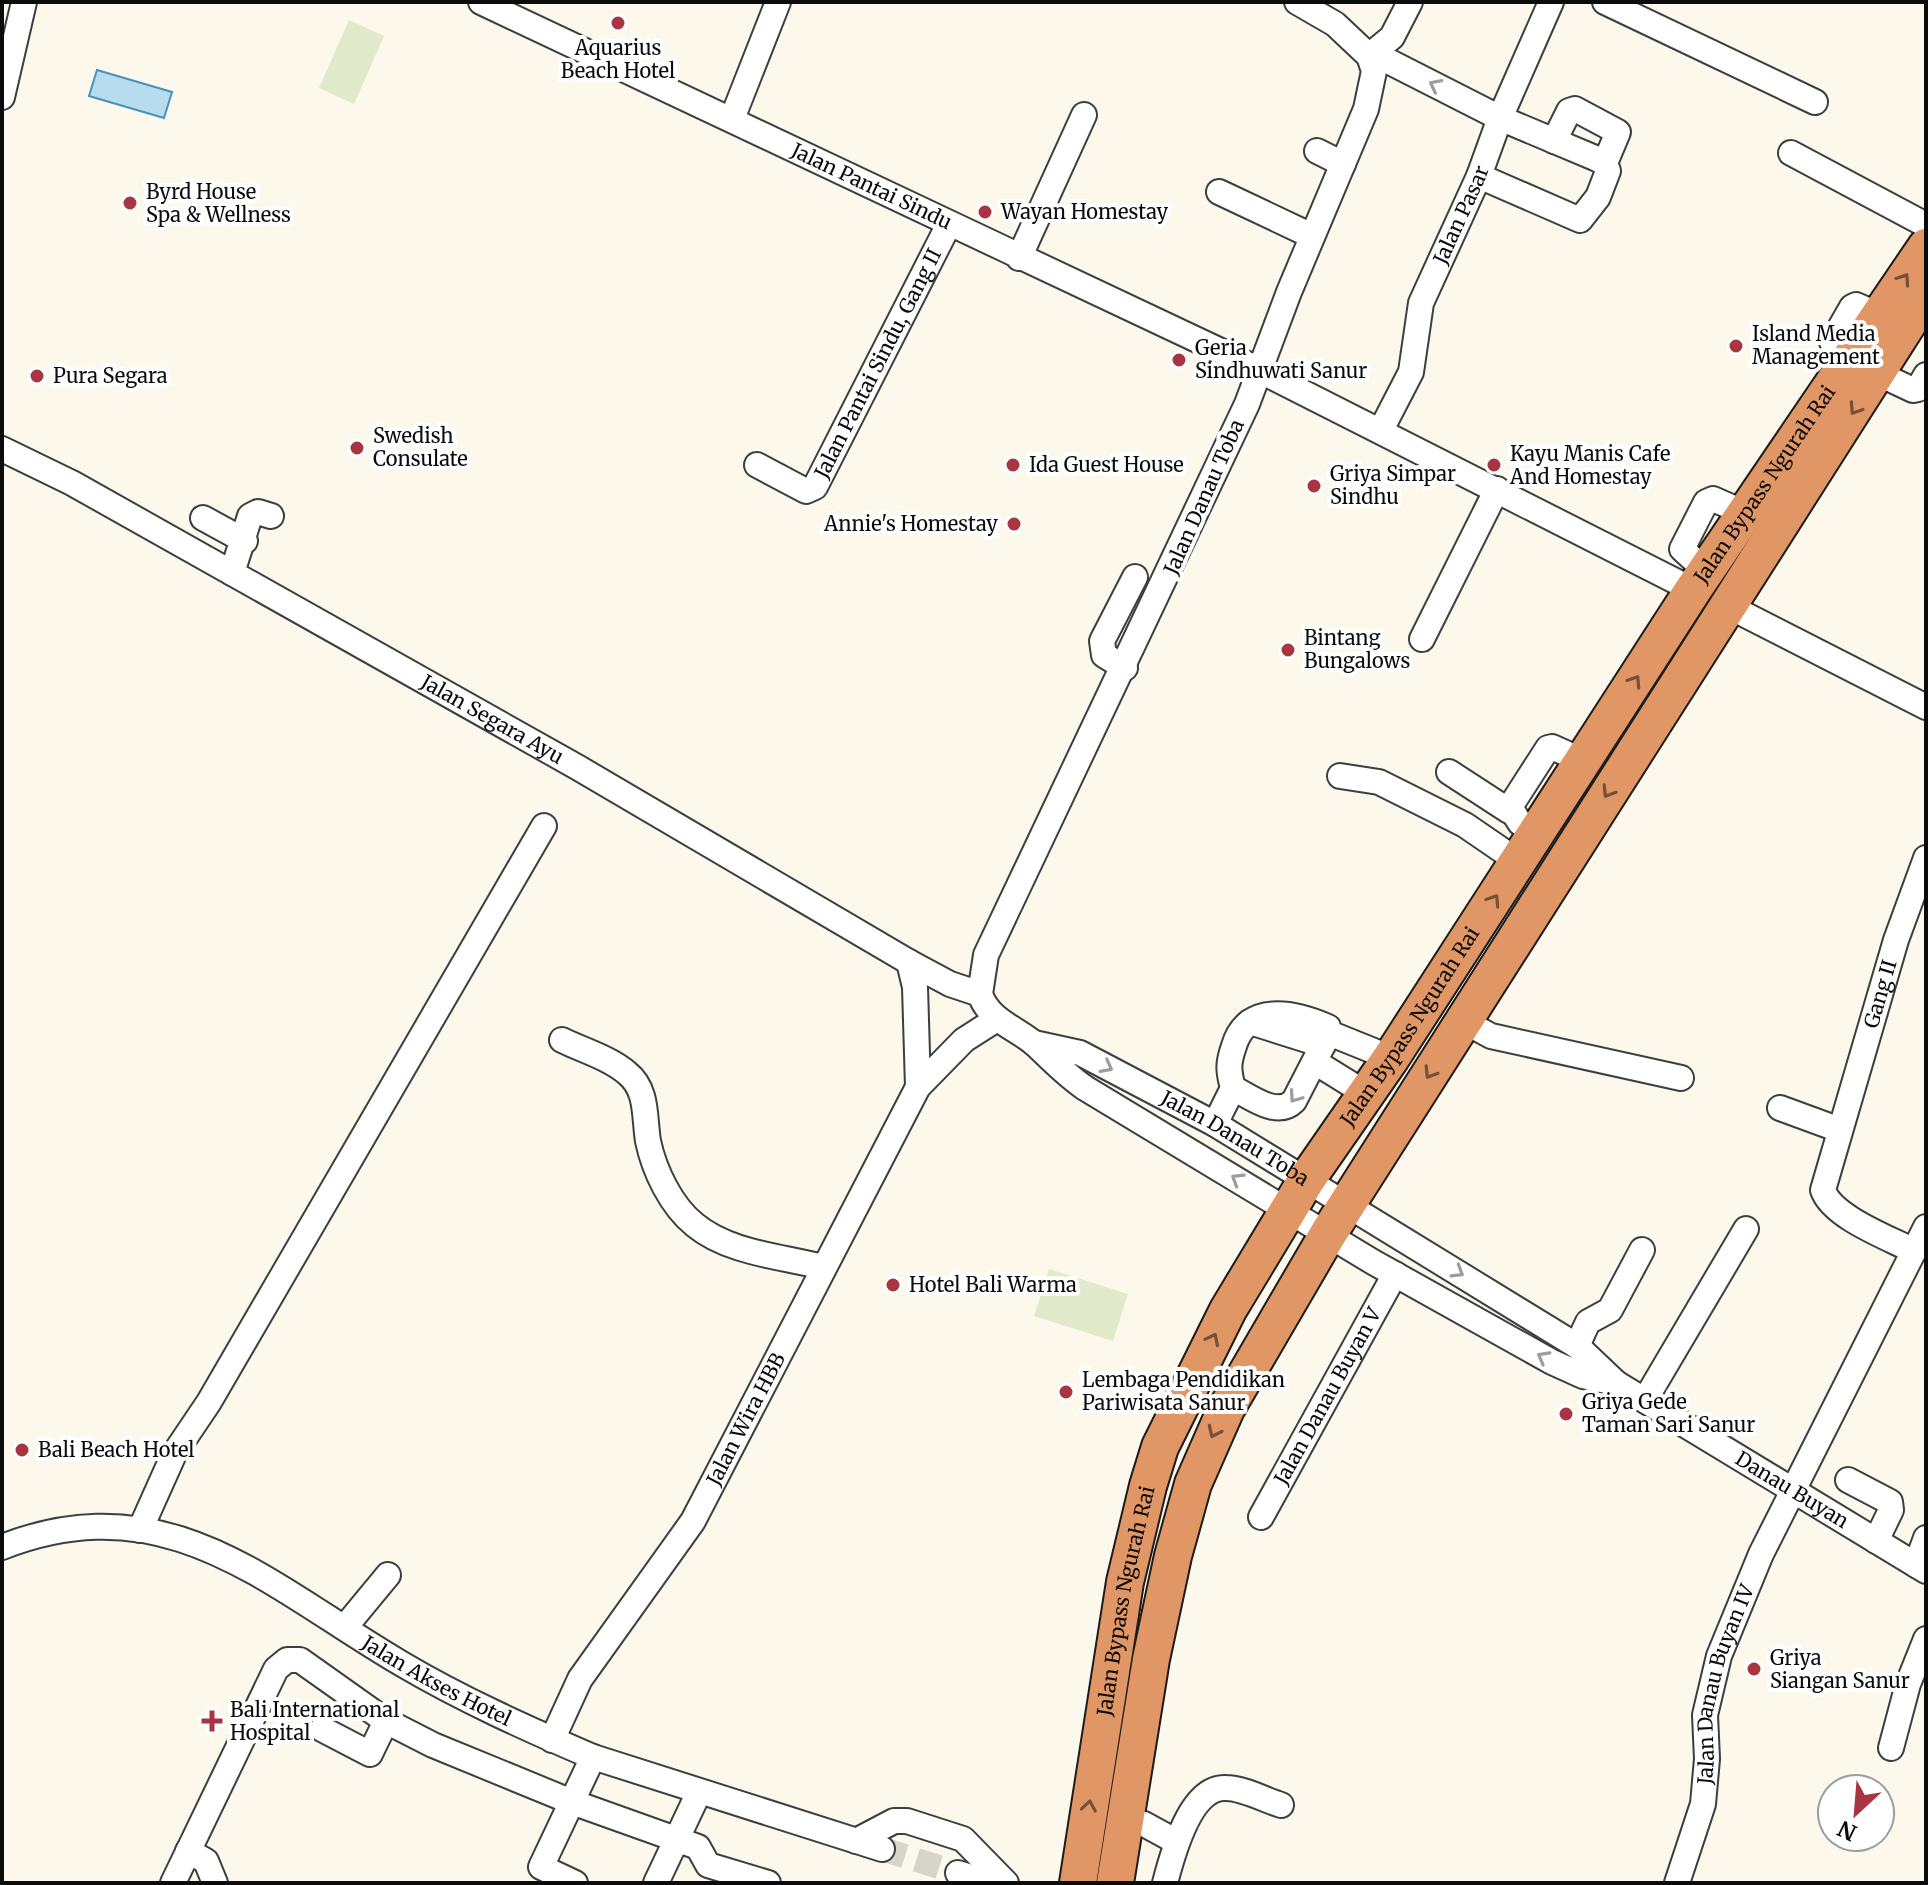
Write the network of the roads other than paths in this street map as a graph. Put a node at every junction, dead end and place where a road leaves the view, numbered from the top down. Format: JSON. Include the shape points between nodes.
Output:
{"nodes":[{"id":1,"x":24,"y":2,"type":"edge"},
{"id":2,"x":481,"y":2,"type":"edge"},
{"id":3,"x":778,"y":2,"type":"edge"},
{"id":4,"x":1297,"y":2,"type":"edge"},
{"id":5,"x":1410,"y":2,"type":"edge"},
{"id":6,"x":1551,"y":2,"type":"edge"},
{"id":7,"x":1605,"y":2,"type":"edge"},
{"id":8,"x":1369,"y":56,"type":"junction"},
{"id":9,"x":2,"y":97,"type":"edge"},
{"id":10,"x":1815,"y":102,"type":"dead end"},
{"id":11,"x":1084,"y":115,"type":"dead end"},
{"id":12,"x":1500,"y":118,"type":"junction"},
{"id":13,"x":732,"y":119,"type":"junction"},
{"id":14,"x":1554,"y":141,"type":"junction"},
{"id":15,"x":1317,"y":151,"type":"dead end"},
{"id":16,"x":1791,"y":153,"type":"dead end"},
{"id":17,"x":1605,"y":163,"type":"junction"},
{"id":18,"x":1343,"y":164,"type":"junction"},
{"id":19,"x":1479,"y":176,"type":"junction"},
{"id":20,"x":1219,"y":192,"type":"dead end"},
{"id":21,"x":949,"y":224,"type":"junction"},
{"id":22,"x":1926,"y":225,"type":"edge"},
{"id":23,"x":1312,"y":236,"type":"junction"},
{"id":24,"x":1926,"y":247,"type":"edge"},
{"id":25,"x":1019,"y":258,"type":"junction"},
{"id":26,"x":1926,"y":295,"type":"edge"},
{"id":27,"x":1904,"y":326,"type":"edge"},
{"id":28,"x":1864,"y":365,"type":"junction"},
{"id":29,"x":1260,"y":371,"type":"junction"},
{"id":30,"x":1926,"y":375,"type":"edge"},
{"id":31,"x":1381,"y":430,"type":"junction"},
{"id":32,"x":2,"y":449,"type":"edge"},
{"id":33,"x":757,"y":465,"type":"dead end"},
{"id":34,"x":1497,"y":489,"type":"junction"},
{"id":35,"x":271,"y":516,"type":"dead end"},
{"id":36,"x":203,"y":518,"type":"dead end"},
{"id":37,"x":245,"y":541,"type":"junction"},
{"id":38,"x":232,"y":573,"type":"junction"},
{"id":39,"x":1135,"y":577,"type":"dead end"},
{"id":40,"x":1700,"y":580,"type":"junction"},
{"id":41,"x":1726,"y":605,"type":"junction"},
{"id":42,"x":1422,"y":639,"type":"dead end"},
{"id":43,"x":1125,"y":668,"type":"junction"},
{"id":44,"x":1926,"y":707,"type":"edge"},
{"id":45,"x":1583,"y":761,"type":"junction"},
{"id":46,"x":1449,"y":772,"type":"dead end"},
{"id":47,"x":1340,"y":776,"type":"dead end"},
{"id":48,"x":1509,"y":811,"type":"junction"},
{"id":49,"x":544,"y":826,"type":"dead end"},
{"id":50,"x":1528,"y":848,"type":"junction"},
{"id":51,"x":1926,"y":858,"type":"edge"},
{"id":52,"x":909,"y":962,"type":"junction"},
{"id":53,"x":980,"y":994,"type":"junction"},
{"id":54,"x":997,"y":1019,"type":"junction"},
{"id":55,"x":1463,"y":1021,"type":"junction"},
{"id":56,"x":562,"y":1040,"type":"dead end"},
{"id":57,"x":1034,"y":1043,"type":"junction"},
{"id":58,"x":1323,"y":1047,"type":"junction"},
{"id":59,"x":1391,"y":1058,"type":"junction"},
{"id":60,"x":1681,"y":1078,"type":"dead end"},
{"id":61,"x":918,"y":1087,"type":"junction"},
{"id":62,"x":1233,"y":1088,"type":"junction"},
{"id":63,"x":1365,"y":1093,"type":"junction"},
{"id":64,"x":1780,"y":1108,"type":"dead end"},
{"id":65,"x":1215,"y":1124,"type":"junction"},
{"id":66,"x":1840,"y":1130,"type":"junction"},
{"id":67,"x":1307,"y":1179,"type":"junction"},
{"id":68,"x":1347,"y":1204,"type":"junction"},
{"id":69,"x":1287,"y":1210,"type":"junction"},
{"id":70,"x":1926,"y":1227,"type":"edge"},
{"id":71,"x":1746,"y":1229,"type":"dead end"},
{"id":72,"x":1328,"y":1234,"type":"junction"},
{"id":73,"x":1642,"y":1250,"type":"dead end"},
{"id":74,"x":1914,"y":1251,"type":"junction"},
{"id":75,"x":822,"y":1267,"type":"junction"},
{"id":76,"x":1395,"y":1274,"type":"junction"},
{"id":77,"x":1577,"y":1346,"type":"junction"},
{"id":78,"x":1616,"y":1383,"type":"junction"},
{"id":79,"x":1645,"y":1400,"type":"junction"},
{"id":80,"x":1848,"y":1480,"type":"dead end"},
{"id":81,"x":1794,"y":1492,"type":"junction"},
{"id":82,"x":1261,"y":1517,"type":"dead end"},
{"id":83,"x":140,"y":1530,"type":"junction"},
{"id":84,"x":1926,"y":1538,"type":"edge"},
{"id":85,"x":1876,"y":1541,"type":"junction"},
{"id":86,"x":2,"y":1547,"type":"edge"},
{"id":87,"x":1921,"y":1568,"type":"edge"},
{"id":88,"x":388,"y":1575,"type":"dead end"},
{"id":89,"x":345,"y":1627,"type":"junction"},
{"id":90,"x":1926,"y":1639,"type":"edge"},
{"id":91,"x":1114,"y":1653,"type":"junction"},
{"id":92,"x":1151,"y":1659,"type":"junction"},
{"id":93,"x":386,"y":1721,"type":"junction"},
{"id":94,"x":322,"y":1729,"type":"dead end"},
{"id":95,"x":552,"y":1740,"type":"junction"},
{"id":96,"x":1891,"y":1748,"type":"dead end"},
{"id":97,"x":593,"y":1757,"type":"junction"},
{"id":98,"x":699,"y":1792,"type":"junction"},
{"id":99,"x":572,"y":1802,"type":"junction"},
{"id":100,"x":1281,"y":1805,"type":"dead end"},
{"id":101,"x":1125,"y":1822,"type":"junction"},
{"id":102,"x":677,"y":1838,"type":"junction"},
{"id":103,"x":856,"y":1841,"type":"junction"},
{"id":104,"x":1177,"y":1842,"type":"junction"},
{"id":105,"x":882,"y":1849,"type":"tunnel mouth"},
{"id":106,"x":188,"y":1851,"type":"junction"},
{"id":107,"x":958,"y":1873,"type":"tunnel mouth"},
{"id":108,"x":704,"y":1874,"type":"edge"},
{"id":109,"x":173,"y":1883,"type":"edge"},
{"id":110,"x":215,"y":1883,"type":"edge"},
{"id":111,"x":575,"y":1883,"type":"edge"},
{"id":112,"x":656,"y":1883,"type":"edge"},
{"id":113,"x":768,"y":1883,"type":"edge"},
{"id":114,"x":990,"y":1883,"type":"edge"},
{"id":115,"x":1006,"y":1883,"type":"edge"},
{"id":116,"x":1078,"y":1883,"type":"edge"},
{"id":117,"x":1115,"y":1883,"type":"edge"},
{"id":118,"x":1165,"y":1883,"type":"edge"},
{"id":119,"x":1677,"y":1883,"type":"edge"}],
"edges":[{"from":1,"to":9,"type":"street"},
{"from":2,"to":13,"type":"street","name":"Jalan Pantai Sindu"},
{"from":3,"to":13,"type":"street"},
{"from":4,"to":8,"type":"street","via":[[1335,24]]},
{"from":5,"to":8,"type":"street","via":[[1392,37]]},
{"from":6,"to":12,"type":"street","name":"Jalan Pasar"},
{"from":7,"to":10,"type":"street"},
{"from":12,"to":8,"type":"street","one_way":true},
{"from":8,"to":18,"type":"street","name":"Jalan Danau Toba","via":[[1373,87]]},
{"from":11,"to":25,"type":"street"},
{"from":12,"to":14,"type":"street"},
{"from":12,"to":19,"type":"street","name":"Jalan Pasar"},
{"from":13,"to":21,"type":"street","name":"Jalan Pantai Sindu"},
{"from":14,"to":17,"type":"street"},
{"from":14,"to":17,"type":"street","via":[[1575,109],[1618,132]]},
{"from":15,"to":18,"type":"street"},
{"from":16,"to":22,"type":"street"},
{"from":17,"to":19,"type":"street","via":[[1608,171],[1598,197],[1580,220]]},
{"from":18,"to":23,"type":"street","name":"Jalan Danau Toba"},
{"from":19,"to":31,"type":"street","name":"Jalan Pasar","via":[[1421,303],[1411,372]]},
{"from":20,"to":23,"type":"street"},
{"from":21,"to":25,"type":"street","name":"Jalan Pantai Sindu"},
{"from":21,"to":33,"type":"street","name":"Jalan Pantai Sindu, Gang II","via":[[815,487],[806,491]]},
{"from":23,"to":29,"type":"street","name":"Jalan Danau Toba"},
{"from":27,"to":24,"type":"highway","name":"Jalan Bypass Ngurah Rai","one_way":true},
{"from":25,"to":29,"type":"street","name":"Jalan Pantai Sindu"},
{"from":26,"to":27,"type":"highway","name":"Jalan Bypass Ngurah Rai"},
{"from":27,"to":28,"type":"highway","name":"Jalan Bypass Ngurah Rai"},
{"from":27,"to":28,"type":"street","via":[[1852,307],[1832,342]]},
{"from":28,"to":30,"type":"street","via":[[1913,390]]},
{"from":28,"to":40,"type":"highway","name":"Jalan Bypass Ngurah Rai","via":[[1745,513]]},
{"from":28,"to":41,"type":"highway","name":"Jalan Bypass Ngurah Rai","one_way":true},
{"from":29,"to":31,"type":"street","name":"Jalan Pantai Sindu"},
{"from":29,"to":43,"type":"street","name":"Jalan Danau Toba"},
{"from":31,"to":34,"type":"street","name":"Jalan Pantai Sindu"},
{"from":32,"to":38,"type":"street","name":"Jalan Segara Ayu"},
{"from":34,"to":40,"type":"street","name":"Jalan Pantai Sindu"},
{"from":34,"to":42,"type":"street"},
{"from":35,"to":37,"type":"street","via":[[250,516]]},
{"from":36,"to":37,"type":"street"},
{"from":37,"to":38,"type":"street"},
{"from":38,"to":52,"type":"street","name":"Jalan Segara Ayu"},
{"from":39,"to":43,"type":"street","via":[[1102,641],[1104,655]]},
{"from":45,"to":40,"type":"highway","name":"Jalan Bypass Ngurah Rai","one_way":true},
{"from":41,"to":44,"type":"street"},
{"from":41,"to":55,"type":"highway","name":"Jalan Bypass Ngurah Rai","one_way":true},
{"from":43,"to":53,"type":"street","name":"Jalan Danau Toba","via":[[986,955]]},
{"from":45,"to":48,"type":"street","via":[[1548,748]]},
{"from":45,"to":50,"type":"highway","name":"Jalan Bypass Ngurah Rai"},
{"from":46,"to":48,"type":"street"},
{"from":47,"to":50,"type":"street","via":[[1379,782],[1465,825]]},
{"from":48,"to":50,"type":"street"},
{"from":49,"to":83,"type":"street","via":[[174,1454]]},
{"from":59,"to":50,"type":"highway","name":"Jalan Bypass Ngurah Rai","one_way":true},
{"from":51,"to":66,"type":"street","name":"Gang II"},
{"from":52,"to":53,"type":"street","name":"Jalan Segara Ayu"},
{"from":52,"to":61,"type":"street","name":"Jalan Wira HBB","via":[[915,987]]},
{"from":53,"to":54,"type":"street","name":"Jalan Danau Toba"},
{"from":54,"to":57,"type":"street","name":"Jalan Danau Toba"},
{"from":54,"to":61,"type":"street","name":"Jalan Wira HBB","via":[[964,1040]]},
{"from":55,"to":60,"type":"street","via":[[1491,1036]]},
{"from":55,"to":68,"type":"highway","name":"Jalan Bypass Ngurah Rai","one_way":true},
{"from":56,"to":75,"type":"street","via":[[626,1071],[637,1083],[659,1177],[694,1225],[745,1249]]},
{"from":57,"to":65,"type":"street","name":"Jalan Danau Toba","one_way":true,"via":[[1080,1053]]},
{"from":69,"to":57,"type":"street","name":"Jalan Danau Toba","one_way":true,"via":[[1085,1088]]},
{"from":58,"to":59,"type":"street"},
{"from":58,"to":62,"type":"street","one_way":true,"via":[[1287,1108],[1277,1109]]},
{"from":58,"to":62,"type":"street","via":[[1328,1027],[1279,1014],[1261,1015],[1239,1030],[1227,1068]]},
{"from":58,"to":63,"type":"street"},
{"from":59,"to":63,"type":"highway","name":"Jalan Bypass Ngurah Rai"},
{"from":61,"to":75,"type":"street","name":"Jalan Wira HBB"},
{"from":62,"to":65,"type":"street"},
{"from":63,"to":67,"type":"highway","name":"Jalan Bypass Ngurah Rai"},
{"from":64,"to":66,"type":"street"},
{"from":65,"to":67,"type":"street","name":"Jalan Danau Toba"},
{"from":66,"to":74,"type":"street","name":"Gang II","via":[[1824,1178],[1826,1201]]},
{"from":67,"to":68,"type":"street","name":"Jalan Danau Toba"},
{"from":67,"to":69,"type":"highway","name":"Jalan Bypass Ngurah Rai"},
{"from":68,"to":72,"type":"highway","name":"Jalan Bypass Ngurah Rai"},
{"from":68,"to":77,"type":"street","name":"Danau Buyan","one_way":true},
{"from":69,"to":72,"type":"street","name":"Jalan Danau Toba"},
{"from":91,"to":69,"type":"highway","name":"Jalan Bypass Ngurah Rai","one_way":true,"via":[[1134,1542],[1160,1447],[1228,1310]]},
{"from":70,"to":74,"type":"street"},
{"from":71,"to":79,"type":"street"},
{"from":72,"to":76,"type":"street","name":"Danau Buyan"},
{"from":72,"to":92,"type":"highway","name":"Jalan Bypass Ngurah Rai","one_way":true,"via":[[1211,1439],[1173,1556]]},
{"from":73,"to":77,"type":"street","via":[[1610,1310],[1588,1322]]},
{"from":74,"to":81,"type":"street"},
{"from":75,"to":95,"type":"street","name":"Jalan Wira HBB","via":[[693,1521],[580,1679]]},
{"from":78,"to":76,"type":"street","name":"Danau Buyan","one_way":true,"via":[[1552,1362]]},
{"from":76,"to":82,"type":"street","name":"Jalan Danau Buyan V"},
{"from":77,"to":78,"type":"street","name":"Danau Buyan"},
{"from":78,"to":79,"type":"street","name":"Danau Buyan"},
{"from":79,"to":81,"type":"street","name":"Danau Buyan"},
{"from":80,"to":85,"type":"street","via":[[1890,1502]]},
{"from":81,"to":85,"type":"street","name":"Danau Buyan"},
{"from":81,"to":119,"type":"street","name":"Jalan Danau Buyan IV","via":[[1761,1554],[1719,1656],[1705,1715],[1703,1804]]},
{"from":83,"to":86,"type":"street","name":"Jalan Akses Hotel","via":[[86,1528],[32,1535]]},
{"from":83,"to":89,"type":"street","name":"Jalan Akses Hotel","via":[[229,1556]]},
{"from":84,"to":87,"type":"street"},
{"from":85,"to":87,"type":"street","name":"Danau Buyan"},
{"from":88,"to":89,"type":"street"},
{"from":89,"to":95,"type":"street","name":"Jalan Akses Hotel","via":[[412,1670]]},
{"from":90,"to":96,"type":"street"},
{"from":91,"to":92,"type":"highway"},
{"from":116,"to":91,"type":"highway","name":"Jalan Bypass Ngurah Rai","one_way":true},
{"from":92,"to":101,"type":"highway","name":"Jalan Bypass Ngurah Rai"},
{"from":93,"to":94,"type":"street","via":[[370,1754]]},
{"from":93,"to":99,"type":"street"},
{"from":93,"to":106,"type":"street","via":[[300,1660],[287,1660],[276,1669]]},
{"from":95,"to":97,"type":"street","name":"Jalan Akses Hotel"},
{"from":97,"to":98,"type":"street","name":"Jalan Akses Hotel"},
{"from":97,"to":99,"type":"street"},
{"from":98,"to":102,"type":"street"},
{"from":98,"to":103,"type":"street","name":"Jalan Akses Hotel"},
{"from":99,"to":102,"type":"street"},
{"from":99,"to":111,"type":"street","via":[[541,1867]]},
{"from":100,"to":104,"type":"street","via":[[1226,1787],[1217,1790],[1194,1807]]},
{"from":101,"to":104,"type":"street","via":[[1144,1824]]},
{"from":101,"to":117,"type":"highway","name":"Jalan Bypass Ngurah Rai"},
{"from":102,"to":108,"type":"street","via":[[698,1847]]},
{"from":102,"to":112,"type":"street"},
{"from":103,"to":105,"type":"street","name":"Jalan Akses Hotel"},
{"from":103,"to":115,"type":"street","via":[[894,1821],[907,1821],[963,1839]]},
{"from":104,"to":118,"type":"street"},
{"from":106,"to":109,"type":"street"},
{"from":106,"to":110,"type":"street","via":[[206,1861]]},
{"from":107,"to":114,"type":"street"},
{"from":108,"to":113,"type":"street"}]}
